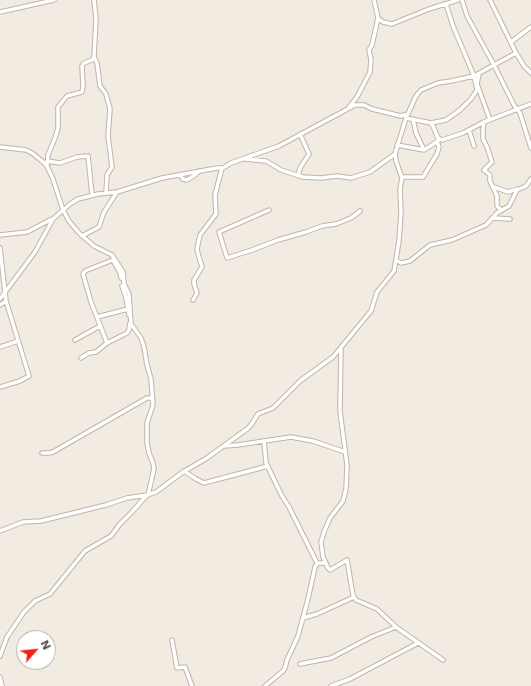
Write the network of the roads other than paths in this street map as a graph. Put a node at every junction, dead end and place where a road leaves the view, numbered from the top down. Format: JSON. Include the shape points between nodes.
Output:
{"nodes":[{"id":1,"x":54,"y":0,"type":"edge"},
{"id":2,"x":94,"y":0,"type":"edge"},
{"id":3,"x":374,"y":0,"type":"edge"},
{"id":4,"x":458,"y":0,"type":"edge"},
{"id":5,"x":462,"y":0,"type":"edge"},
{"id":6,"x":490,"y":0,"type":"edge"},
{"id":7,"x":446,"y":4,"type":"junction"},
{"id":8,"x":0,"y":12,"type":"edge"},
{"id":9,"x":378,"y":18,"type":"junction"},
{"id":10,"x":531,"y":27,"type":"edge"},
{"id":11,"x":511,"y":42,"type":"junction"},
{"id":12,"x":516,"y":53,"type":"junction"},
{"id":13,"x":94,"y":57,"type":"junction"},
{"id":14,"x":494,"y":65,"type":"junction"},
{"id":15,"x":530,"y":72,"type":"edge"},
{"id":16,"x":479,"y":74,"type":"junction"},
{"id":17,"x":474,"y":76,"type":"junction"},
{"id":18,"x":531,"y":104,"type":"edge"},
{"id":19,"x":348,"y":108,"type":"junction"},
{"id":20,"x":518,"y":109,"type":"junction"},
{"id":21,"x":407,"y":116,"type":"junction"},
{"id":22,"x":413,"y":119,"type":"junction"},
{"id":23,"x":490,"y":120,"type":"junction"},
{"id":24,"x":484,"y":122,"type":"junction"},
{"id":25,"x":431,"y":123,"type":"junction"},
{"id":26,"x":469,"y":130,"type":"junction"},
{"id":27,"x":300,"y":134,"type":"junction"},
{"id":28,"x":438,"y":140,"type":"junction"},
{"id":29,"x":397,"y":146,"type":"junction"},
{"id":30,"x":474,"y":146,"type":"dead end"},
{"id":31,"x":0,"y":147,"type":"edge"},
{"id":32,"x":531,"y":148,"type":"edge"},
{"id":33,"x":424,"y":150,"type":"junction"},
{"id":34,"x":395,"y":154,"type":"junction"},
{"id":35,"x":242,"y":159,"type":"junction"},
{"id":36,"x":47,"y":161,"type":"junction"},
{"id":37,"x":47,"y":166,"type":"junction"},
{"id":38,"x":222,"y":168,"type":"junction"},
{"id":39,"x":298,"y":176,"type":"junction"},
{"id":40,"x":402,"y":177,"type":"junction"},
{"id":41,"x":531,"y":179,"type":"edge"},
{"id":42,"x":494,"y":187,"type":"junction"},
{"id":43,"x":519,"y":188,"type":"junction"},
{"id":44,"x":117,"y":192,"type":"junction"},
{"id":45,"x":106,"y":193,"type":"junction"},
{"id":46,"x":92,"y":196,"type":"junction"},
{"id":47,"x":63,"y":210,"type":"junction"},
{"id":48,"x":268,"y":210,"type":"dead end"},
{"id":49,"x":360,"y":210,"type":"dead end"},
{"id":50,"x":501,"y":210,"type":"junction"},
{"id":51,"x":492,"y":218,"type":"junction"},
{"id":52,"x":510,"y":218,"type":"dead end"},
{"id":53,"x":53,"y":219,"type":"junction"},
{"id":54,"x":0,"y":235,"type":"edge"},
{"id":55,"x":82,"y":236,"type":"junction"},
{"id":56,"x":0,"y":248,"type":"edge"},
{"id":57,"x":106,"y":252,"type":"junction"},
{"id":58,"x":114,"y":259,"type":"junction"},
{"id":59,"x":396,"y":260,"type":"junction"},
{"id":60,"x":107,"y":262,"type":"junction"},
{"id":61,"x":5,"y":293,"type":"junction"},
{"id":62,"x":0,"y":300,"type":"edge"},
{"id":63,"x":194,"y":300,"type":"dead end"},
{"id":64,"x":6,"y":301,"type":"junction"},
{"id":65,"x":0,"y":305,"type":"edge"},
{"id":66,"x":128,"y":309,"type":"junction"},
{"id":67,"x":97,"y":317,"type":"junction"},
{"id":68,"x":100,"y":326,"type":"junction"},
{"id":69,"x":75,"y":340,"type":"dead end"},
{"id":70,"x":18,"y":341,"type":"junction"},
{"id":71,"x":107,"y":343,"type":"junction"},
{"id":72,"x":0,"y":348,"type":"edge"},
{"id":73,"x":342,"y":348,"type":"junction"},
{"id":74,"x":81,"y":358,"type":"dead end"},
{"id":75,"x":0,"y":388,"type":"edge"},
{"id":76,"x":153,"y":400,"type":"junction"},
{"id":77,"x":264,"y":442,"type":"junction"},
{"id":78,"x":222,"y":446,"type":"junction"},
{"id":79,"x":345,"y":452,"type":"junction"},
{"id":80,"x":42,"y":453,"type":"dead end"},
{"id":81,"x":268,"y":466,"type":"junction"},
{"id":82,"x":184,"y":471,"type":"junction"},
{"id":83,"x":148,"y":495,"type":"junction"},
{"id":84,"x":0,"y":531,"type":"edge"},
{"id":85,"x":317,"y":563,"type":"junction"},
{"id":86,"x":326,"y":563,"type":"junction"},
{"id":87,"x":354,"y":597,"type":"junction"},
{"id":88,"x":303,"y":618,"type":"junction"},
{"id":89,"x":396,"y":627,"type":"junction"},
{"id":90,"x":172,"y":640,"type":"dead end"},
{"id":91,"x":418,"y":643,"type":"junction"},
{"id":92,"x":0,"y":656,"type":"edge"},
{"id":93,"x":443,"y":660,"type":"dead end"},
{"id":94,"x":300,"y":664,"type":"dead end"},
{"id":95,"x":0,"y":677,"type":"edge"},
{"id":96,"x":2,"y":686,"type":"edge"},
{"id":97,"x":192,"y":686,"type":"edge"},
{"id":98,"x":266,"y":686,"type":"edge"},
{"id":99,"x":331,"y":686,"type":"edge"}],
"edges":[{"from":1,"to":8,"type":"street"},
{"from":2,"to":13,"type":"street"},
{"from":3,"to":9,"type":"street"},
{"from":4,"to":7,"type":"street"},
{"from":5,"to":14,"type":"street","via":[[467,16]]},
{"from":6,"to":11,"type":"street"},
{"from":7,"to":9,"type":"street","via":[[394,24],[385,23]]},
{"from":7,"to":17,"type":"street"},
{"from":9,"to":19,"type":"street","via":[[369,50],[370,72]]},
{"from":10,"to":11,"type":"street"},
{"from":11,"to":12,"type":"street"},
{"from":12,"to":14,"type":"street"},
{"from":12,"to":15,"type":"street"},
{"from":13,"to":36,"type":"street","via":[[82,66],[82,92],[67,96],[58,107],[56,138]]},
{"from":13,"to":45,"type":"street","via":[[100,86],[106,94],[110,108],[108,136],[112,167],[107,174]]},
{"from":14,"to":16,"type":"street"},
{"from":14,"to":20,"type":"street","via":[[512,103]]},
{"from":16,"to":17,"type":"street"},
{"from":16,"to":23,"type":"street","via":[[477,84]]},
{"from":17,"to":21,"type":"street","via":[[438,83],[421,90]]},
{"from":17,"to":25,"type":"street","via":[[477,90],[471,99],[450,118]]},
{"from":18,"to":20,"type":"street"},
{"from":19,"to":21,"type":"street","via":[[364,105],[391,114]]},
{"from":19,"to":27,"type":"street"},
{"from":20,"to":23,"type":"street"},
{"from":20,"to":32,"type":"street"},
{"from":21,"to":22,"type":"street"},
{"from":21,"to":29,"type":"street"},
{"from":22,"to":25,"type":"street"},
{"from":22,"to":33,"type":"street"},
{"from":23,"to":24,"type":"street"},
{"from":24,"to":26,"type":"street"},
{"from":24,"to":42,"type":"street","via":[[483,139],[492,162],[484,170],[490,176]]},
{"from":25,"to":28,"type":"street"},
{"from":26,"to":28,"type":"street"},
{"from":26,"to":30,"type":"street"},
{"from":27,"to":35,"type":"street","via":[[279,146]]},
{"from":27,"to":39,"type":"street","via":[[309,154]]},
{"from":28,"to":33,"type":"street"},
{"from":28,"to":40,"type":"street","via":[[437,154],[423,177]]},
{"from":29,"to":33,"type":"street"},
{"from":29,"to":34,"type":"street"},
{"from":31,"to":37,"type":"street","via":[[28,151]]},
{"from":34,"to":39,"type":"street","via":[[370,172],[351,178]]},
{"from":34,"to":40,"type":"street"},
{"from":35,"to":38,"type":"street"},
{"from":35,"to":39,"type":"street","via":[[266,162]]},
{"from":36,"to":37,"type":"street"},
{"from":36,"to":46,"type":"street","via":[[60,163],[88,156]]},
{"from":37,"to":47,"type":"street"},
{"from":38,"to":44,"type":"street","via":[[162,178]]},
{"from":38,"to":63,"type":"street","via":[[215,195],[216,214],[200,235],[198,244],[197,250],[202,267],[194,280],[197,292]]},
{"from":40,"to":59,"type":"street"},
{"from":41,"to":43,"type":"street","via":[[526,186]]},
{"from":42,"to":43,"type":"street","via":[[508,192]]},
{"from":42,"to":50,"type":"street","via":[[497,206]]},
{"from":43,"to":50,"type":"street","via":[[510,205]]},
{"from":44,"to":45,"type":"street"},
{"from":44,"to":55,"type":"street","via":[[104,212],[100,227]]},
{"from":45,"to":46,"type":"street"},
{"from":46,"to":47,"type":"street","via":[[74,201]]},
{"from":47,"to":53,"type":"street"},
{"from":47,"to":55,"type":"street"},
{"from":48,"to":49,"type":"street","via":[[219,232],[227,258],[322,226],[338,224]]},
{"from":50,"to":51,"type":"street"},
{"from":51,"to":52,"type":"street"},
{"from":51,"to":59,"type":"street","via":[[486,225],[448,242],[430,245],[410,261],[401,263]]},
{"from":53,"to":54,"type":"street","via":[[27,232]]},
{"from":53,"to":61,"type":"street","via":[[35,252]]},
{"from":55,"to":57,"type":"street"},
{"from":56,"to":61,"type":"street"},
{"from":57,"to":58,"type":"street"},
{"from":57,"to":60,"type":"street"},
{"from":58,"to":60,"type":"street"},
{"from":58,"to":66,"type":"street","via":[[121,275]]},
{"from":58,"to":76,"type":"street","via":[[123,272],[124,284],[129,294],[132,326],[140,335],[144,347],[152,378]]},
{"from":59,"to":73,"type":"street","via":[[394,271],[377,292],[371,311]]},
{"from":60,"to":67,"type":"street","via":[[83,274]]},
{"from":61,"to":62,"type":"street"},
{"from":61,"to":64,"type":"street"},
{"from":64,"to":65,"type":"street"},
{"from":64,"to":70,"type":"street"},
{"from":66,"to":67,"type":"street"},
{"from":66,"to":71,"type":"street","via":[[129,330]]},
{"from":67,"to":68,"type":"street"},
{"from":68,"to":69,"type":"street"},
{"from":68,"to":71,"type":"street"},
{"from":70,"to":72,"type":"street"},
{"from":70,"to":75,"type":"street","via":[[29,376]]},
{"from":71,"to":74,"type":"street","via":[[96,352]]},
{"from":73,"to":78,"type":"street","via":[[300,381],[273,408],[258,414],[251,425]]},
{"from":73,"to":79,"type":"street","via":[[340,411]]},
{"from":76,"to":80,"type":"street","via":[[147,398],[51,453]]},
{"from":76,"to":83,"type":"street","via":[[147,443],[154,469]]},
{"from":77,"to":78,"type":"street"},
{"from":77,"to":79,"type":"street","via":[[291,437],[313,441]]},
{"from":77,"to":81,"type":"street"},
{"from":78,"to":82,"type":"street"},
{"from":79,"to":86,"type":"street","via":[[345,495],[339,508],[330,518],[322,539],[322,552]]},
{"from":81,"to":82,"type":"street","via":[[204,483]]},
{"from":81,"to":85,"type":"street"},
{"from":82,"to":83,"type":"street"},
{"from":83,"to":84,"type":"street","via":[[127,498],[41,521],[23,522]]},
{"from":83,"to":92,"type":"street","via":[[111,536],[85,551],[50,594],[40,598],[24,612],[7,637]]},
{"from":85,"to":86,"type":"street"},
{"from":85,"to":88,"type":"street"},
{"from":86,"to":87,"type":"street","via":[[330,570],[347,560]]},
{"from":87,"to":88,"type":"street"},
{"from":87,"to":89,"type":"street","via":[[377,609]]},
{"from":88,"to":98,"type":"street","via":[[285,668]]},
{"from":89,"to":91,"type":"street"},
{"from":89,"to":94,"type":"street","via":[[331,658]]},
{"from":90,"to":97,"type":"street","via":[[177,668],[185,667]]},
{"from":91,"to":93,"type":"street"},
{"from":91,"to":99,"type":"street","via":[[350,679]]},
{"from":95,"to":96,"type":"street"}]}
